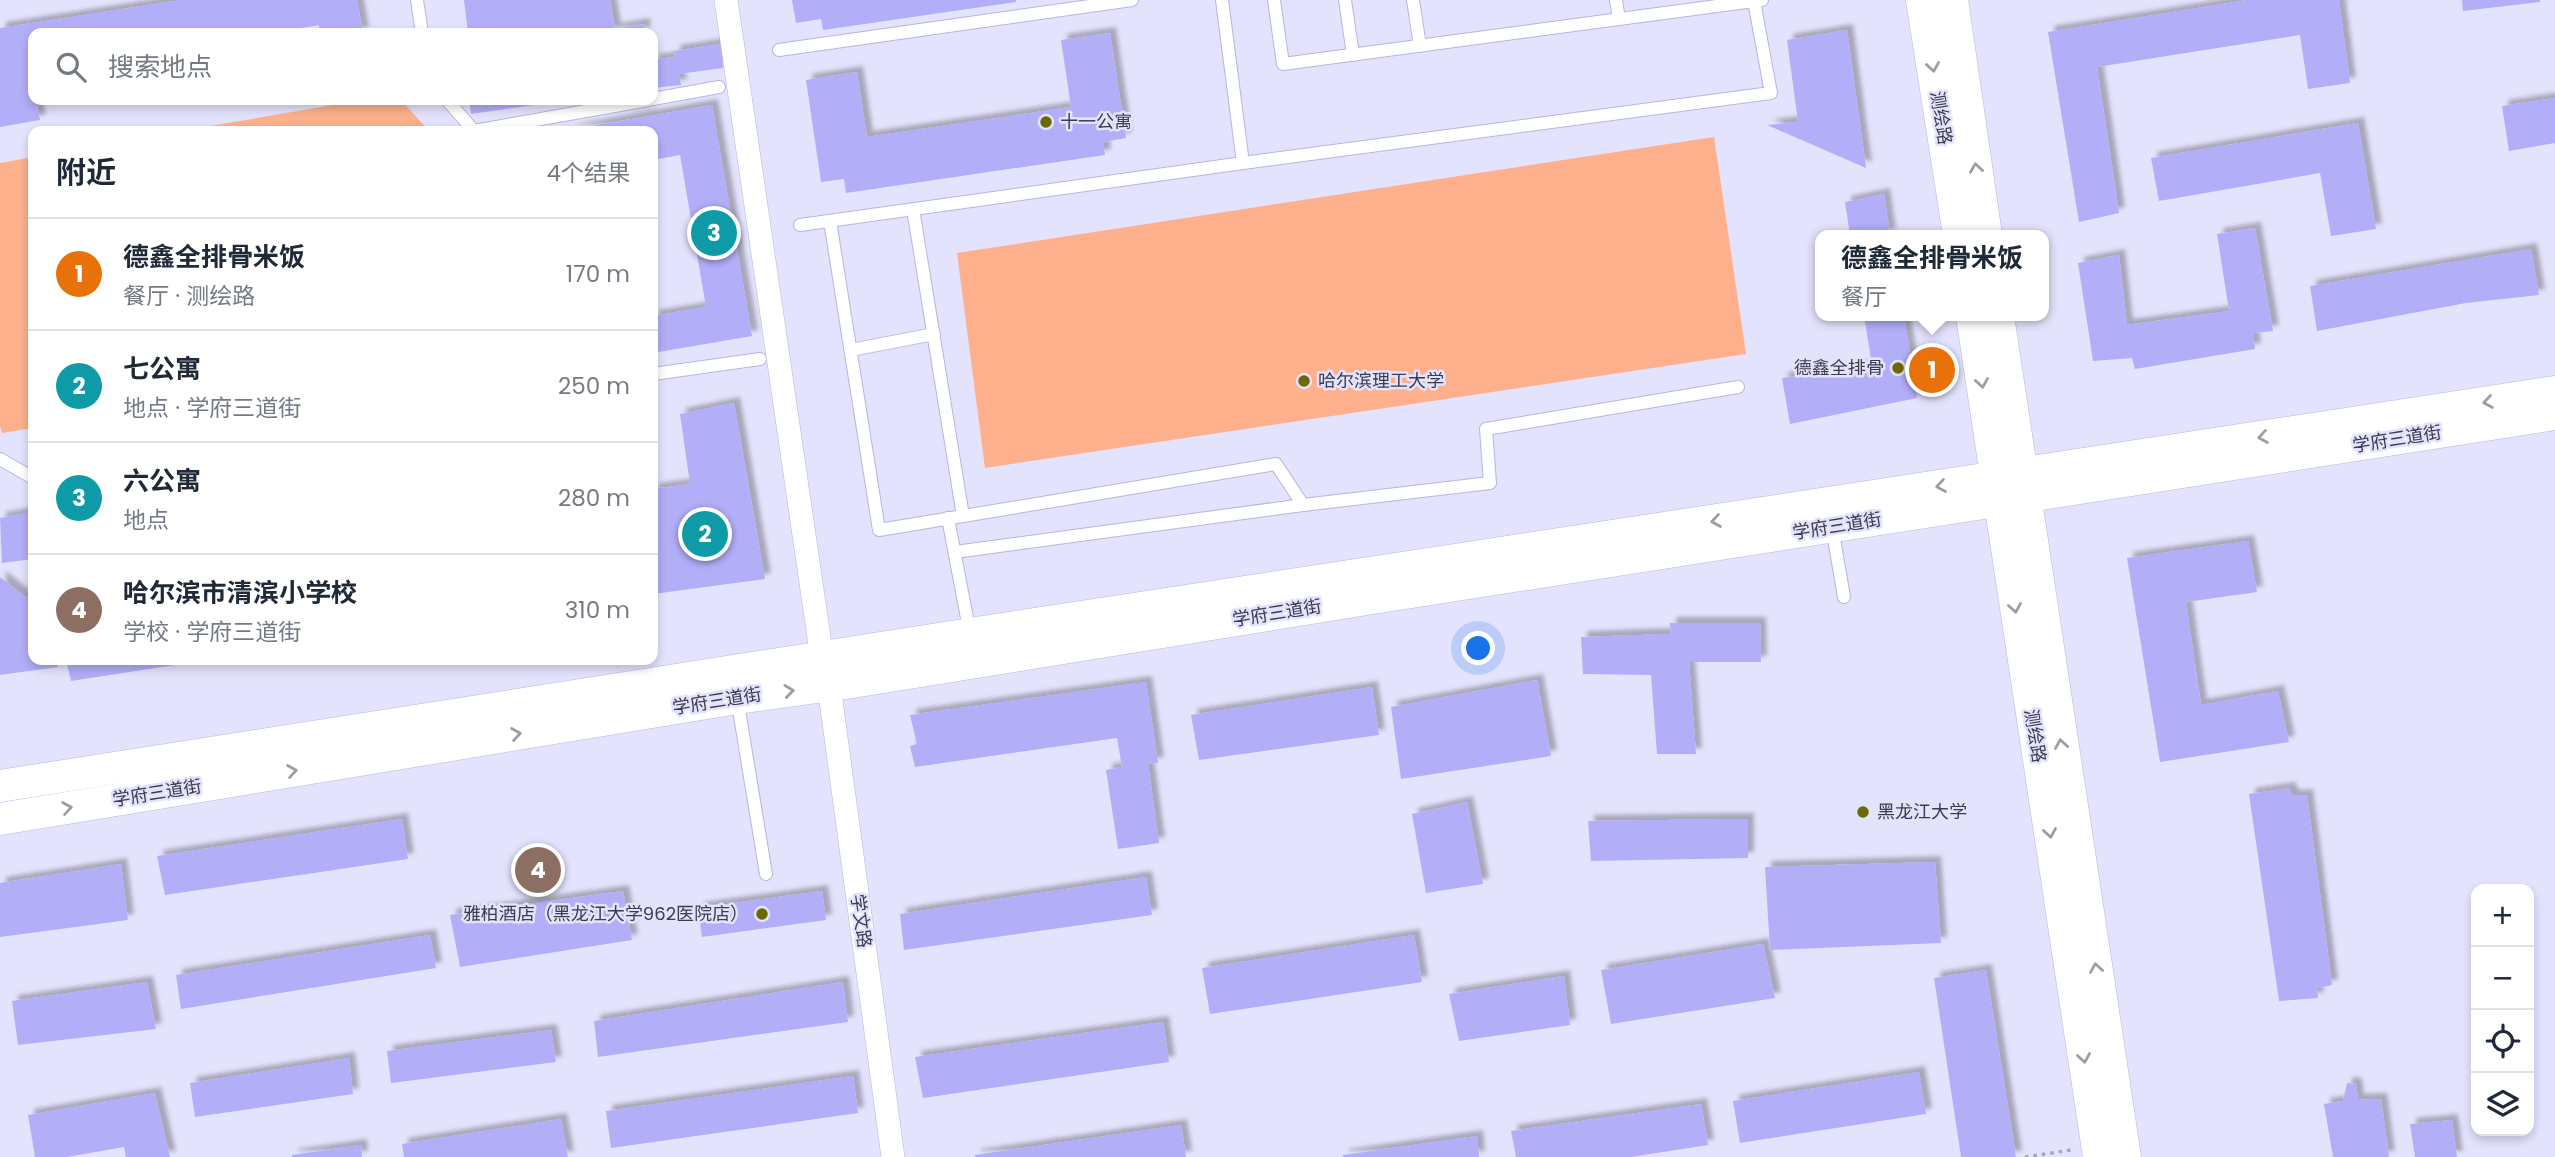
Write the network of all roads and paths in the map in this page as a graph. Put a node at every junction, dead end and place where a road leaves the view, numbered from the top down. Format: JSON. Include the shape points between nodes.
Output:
{"nodes":[{"id":1,"x":417,"y":0,"type":"edge"},
{"id":2,"x":726,"y":0,"type":"edge"},
{"id":3,"x":1132,"y":0,"type":"edge"},
{"id":4,"x":1222,"y":0,"type":"edge"},
{"id":5,"x":1274,"y":0,"type":"edge"},
{"id":6,"x":1345,"y":0,"type":"edge"},
{"id":7,"x":1413,"y":0,"type":"edge"},
{"id":8,"x":1616,"y":0,"type":"edge"},
{"id":9,"x":1922,"y":0,"type":"edge"},
{"id":10,"x":1952,"y":0,"type":"edge"},
{"id":11,"x":1758,"y":1,"type":"edge"},
{"id":12,"x":1619,"y":19,"type":"junction"},
{"id":13,"x":421,"y":28,"type":"edge"},
{"id":14,"x":1420,"y":46,"type":"junction"},
{"id":15,"x":779,"y":50,"type":"dead end"},
{"id":16,"x":1353,"y":55,"type":"junction"},
{"id":17,"x":719,"y":87,"type":"dead end"},
{"id":18,"x":658,"y":98,"type":"edge"},
{"id":19,"x":451,"y":105,"type":"edge"},
{"id":20,"x":618,"y":105,"type":"edge"},
{"id":21,"x":470,"y":126,"type":"edge"},
{"id":22,"x":502,"y":126,"type":"edge"},
{"id":23,"x":1243,"y":163,"type":"junction"},
{"id":24,"x":913,"y":209,"type":"junction"},
{"id":25,"x":830,"y":221,"type":"junction"},
{"id":26,"x":800,"y":225,"type":"dead end"},
{"id":27,"x":1958,"y":230,"type":"edge"},
{"id":28,"x":1985,"y":230,"type":"edge"},
{"id":29,"x":1973,"y":321,"type":"edge"},
{"id":30,"x":1998,"y":321,"type":"edge"},
{"id":31,"x":933,"y":334,"type":"junction"},
{"id":32,"x":850,"y":350,"type":"junction"},
{"id":33,"x":760,"y":359,"type":"dead end"},
{"id":34,"x":658,"y":373,"type":"edge"},
{"id":35,"x":1738,"y":387,"type":"dead end"},
{"id":36,"x":2555,"y":392,"type":"edge"},
{"id":37,"x":2555,"y":414,"type":"edge"},
{"id":38,"x":0,"y":459,"type":"edge"},
{"id":39,"x":28,"y":475,"type":"edge"},
{"id":40,"x":2011,"y":488,"type":"junction"},
{"id":41,"x":1303,"y":505,"type":"junction"},
{"id":42,"x":963,"y":516,"type":"junction"},
{"id":43,"x":948,"y":518,"type":"junction"},
{"id":44,"x":1832,"y":527,"type":"junction"},
{"id":45,"x":955,"y":552,"type":"junction"},
{"id":46,"x":1844,"y":597,"type":"dead end"},
{"id":47,"x":970,"y":634,"type":"junction"},
{"id":48,"x":826,"y":672,"type":"junction"},
{"id":49,"x":737,"y":698,"type":"junction"},
{"id":50,"x":0,"y":786,"type":"edge"},
{"id":51,"x":0,"y":819,"type":"edge"},
{"id":52,"x":766,"y":874,"type":"dead end"},
{"id":53,"x":2107,"y":1153,"type":"edge"},
{"id":54,"x":893,"y":1157,"type":"edge"},
{"id":55,"x":2025,"y":1157,"type":"edge"}],
"edges":[{"from":1,"to":13,"type":"lane"},
{"from":2,"to":48,"type":"street","name":"学文路"},
{"from":3,"to":15,"type":"lane"},
{"from":4,"to":23,"type":"lane"},
{"from":5,"to":16,"type":"lane","via":[[1283,64]]},
{"from":6,"to":16,"type":"lane"},
{"from":7,"to":14,"type":"lane"},
{"from":8,"to":12,"type":"lane"},
{"from":9,"to":27,"type":"main road","name":"测绘路","one_way":true},
{"from":28,"to":10,"type":"main road","name":"测绘路","one_way":true},
{"from":11,"to":12,"type":"lane"},
{"from":11,"to":23,"type":"lane","via":[[1770,93]]},
{"from":12,"to":14,"type":"lane"},
{"from":14,"to":16,"type":"lane"},
{"from":17,"to":18,"type":"lane"},
{"from":19,"to":21,"type":"lane"},
{"from":20,"to":22,"type":"lane"},
{"from":23,"to":24,"type":"lane"},
{"from":24,"to":25,"type":"lane"},
{"from":24,"to":31,"type":"lane"},
{"from":25,"to":26,"type":"lane"},
{"from":25,"to":32,"type":"lane"},
{"from":29,"to":40,"type":"main road","name":"测绘路","one_way":true},
{"from":30,"to":40,"type":"main road","name":"测绘路"},
{"from":31,"to":32,"type":"lane"},
{"from":31,"to":42,"type":"lane"},
{"from":32,"to":43,"type":"lane","via":[[879,530]]},
{"from":33,"to":34,"type":"lane"},
{"from":35,"to":41,"type":"lane","via":[[1486,429],[1490,483]]},
{"from":36,"to":40,"type":"main road","name":"学府三道街","one_way":true},
{"from":37,"to":40,"type":"main road","name":"学府三道街"},
{"from":38,"to":39,"type":"lane"},
{"from":40,"to":44,"type":"main road","name":"学府三道街"},
{"from":40,"to":47,"type":"main road","name":"学府三道街","one_way":true},
{"from":40,"to":53,"type":"main road","name":"测绘路"},
{"from":41,"to":42,"type":"lane","via":[[1276,464]]},
{"from":41,"to":45,"type":"lane"},
{"from":42,"to":43,"type":"lane"},
{"from":43,"to":45,"type":"lane"},
{"from":44,"to":46,"type":"lane"},
{"from":44,"to":48,"type":"main road","name":"学府三道街"},
{"from":45,"to":47,"type":"lane"},
{"from":47,"to":48,"type":"main road","name":"学府三道街"},
{"from":49,"to":48,"type":"main road","name":"学府三道街","one_way":true},
{"from":48,"to":50,"type":"main road","name":"学府三道街"},
{"from":48,"to":54,"type":"street","name":"学文路"},
{"from":51,"to":49,"type":"main road","name":"学府三道街","one_way":true},
{"from":49,"to":52,"type":"lane"},
{"from":53,"to":55,"type":"path"}]}
